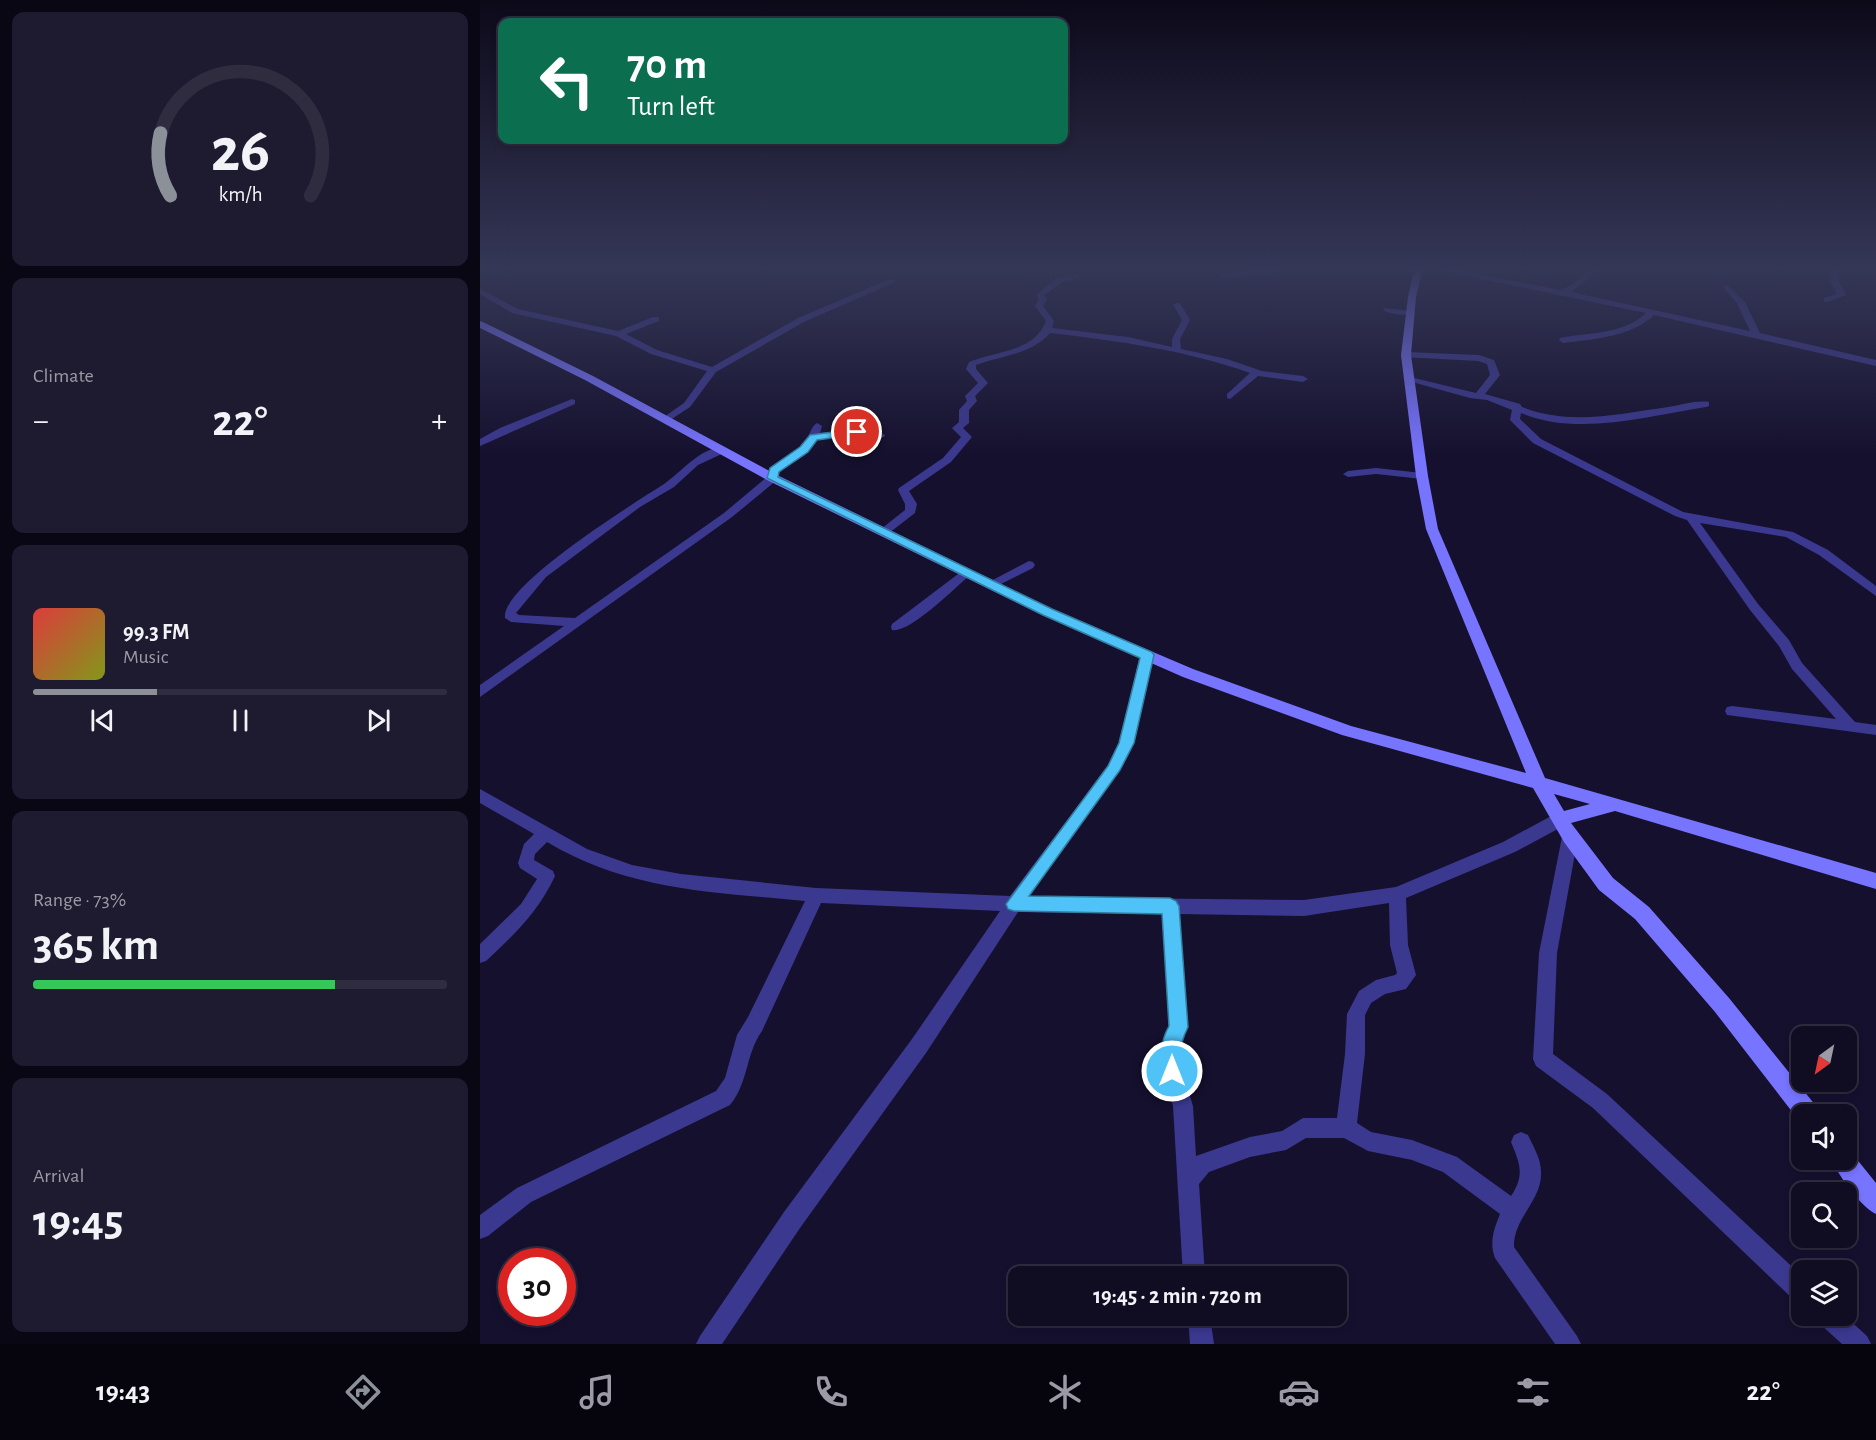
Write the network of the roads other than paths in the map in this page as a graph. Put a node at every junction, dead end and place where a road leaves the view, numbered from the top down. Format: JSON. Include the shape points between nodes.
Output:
{"nodes":[{"id":1,"x":491,"y":330,"type":"edge"},
{"id":2,"x":600,"y":330,"type":"edge"},
{"id":3,"x":630,"y":330,"type":"edge"},
{"id":4,"x":784,"y":330,"type":"edge"},
{"id":5,"x":1048,"y":330,"type":"joint"},
{"id":6,"x":1181,"y":330,"type":"edge"},
{"id":7,"x":1408,"y":330,"type":"edge"},
{"id":8,"x":1620,"y":330,"type":"edge"},
{"id":9,"x":1736,"y":330,"type":"edge"},
{"id":10,"x":1754,"y":330,"type":"edge"},
{"id":11,"x":619,"y":334,"type":"junction"},
{"id":12,"x":1756,"y":334,"type":"junction"},
{"id":13,"x":1563,"y":340,"type":"dead end"},
{"id":14,"x":1177,"y":351,"type":"junction"},
{"id":15,"x":1406,"y":355,"type":"junction"},
{"id":16,"x":1875,"y":360,"type":"edge"},
{"id":17,"x":714,"y":370,"type":"junction"},
{"id":18,"x":1256,"y":373,"type":"junction"},
{"id":19,"x":1303,"y":379,"type":"dead end"},
{"id":20,"x":1410,"y":380,"type":"junction"},
{"id":21,"x":1230,"y":396,"type":"dead end"},
{"id":22,"x":1478,"y":396,"type":"junction"},
{"id":23,"x":572,"y":402,"type":"dead end"},
{"id":24,"x":1706,"y":404,"type":"dead end"},
{"id":25,"x":1517,"y":406,"type":"junction"},
{"id":26,"x":667,"y":419,"type":"junction"},
{"id":27,"x":817,"y":426,"type":"dead end"},
{"id":28,"x":880,"y":436,"type":"dead end"},
{"id":29,"x":814,"y":437,"type":"junction"},
{"id":30,"x":480,"y":444,"type":"edge"},
{"id":31,"x":722,"y":450,"type":"junction"},
{"id":32,"x":1348,"y":474,"type":"dead end"},
{"id":33,"x":1422,"y":476,"type":"junction"},
{"id":34,"x":773,"y":478,"type":"junction"},
{"id":35,"x":1691,"y":519,"type":"junction"},
{"id":36,"x":885,"y":531,"type":"junction"},
{"id":37,"x":1029,"y":565,"type":"dead end"},
{"id":38,"x":966,"y":572,"type":"junction"},
{"id":39,"x":991,"y":584,"type":"junction"},
{"id":40,"x":1876,"y":592,"type":"edge"},
{"id":41,"x":577,"y":622,"type":"junction"},
{"id":42,"x":897,"y":627,"type":"dead end"},
{"id":43,"x":1147,"y":655,"type":"junction"},
{"id":44,"x":480,"y":692,"type":"edge"},
{"id":45,"x":1732,"y":711,"type":"dead end"},
{"id":46,"x":1851,"y":727,"type":"junction"},
{"id":47,"x":1876,"y":730,"type":"edge"},
{"id":48,"x":1538,"y":782,"type":"junction"},
{"id":49,"x":480,"y":795,"type":"edge"},
{"id":50,"x":1616,"y":804,"type":"junction"},
{"id":51,"x":1561,"y":819,"type":"junction"},
{"id":52,"x":547,"y":833,"type":"junction"},
{"id":53,"x":1570,"y":837,"type":"junction"},
{"id":54,"x":1875,"y":883,"type":"edge"},
{"id":55,"x":1397,"y":894,"type":"junction"},
{"id":56,"x":816,"y":895,"type":"junction"},
{"id":57,"x":1014,"y":904,"type":"junction"},
{"id":58,"x":1170,"y":906,"type":"junction"},
{"id":59,"x":480,"y":955,"type":"edge"},
{"id":60,"x":1800,"y":1104,"type":"edge"},
{"id":61,"x":1346,"y":1128,"type":"junction"},
{"id":62,"x":1521,"y":1142,"type":"dead end"},
{"id":63,"x":1851,"y":1170,"type":"edge"},
{"id":64,"x":1188,"y":1181,"type":"junction"},
{"id":65,"x":1876,"y":1202,"type":"edge"},
{"id":66,"x":1513,"y":1210,"type":"junction"},
{"id":67,"x":480,"y":1228,"type":"edge"},
{"id":68,"x":1193,"y":1266,"type":"edge"},
{"id":69,"x":1791,"y":1282,"type":"edge"},
{"id":70,"x":1200,"y":1326,"type":"edge"},
{"id":71,"x":1839,"y":1326,"type":"edge"},
{"id":72,"x":708,"y":1344,"type":"edge"},
{"id":73,"x":1202,"y":1344,"type":"edge"},
{"id":74,"x":1569,"y":1344,"type":"edge"},
{"id":75,"x":1859,"y":1344,"type":"edge"}],
"edges":[{"from":1,"to":26,"type":"street"},
{"from":2,"to":11,"type":"street"},
{"from":3,"to":11,"type":"street"},
{"from":4,"to":17,"type":"street"},
{"from":5,"to":14,"type":"street"},
{"from":5,"to":36,"type":"street","via":[[1036,342],[972,364],[971,369],[983,382],[970,396],[972,402],[964,410],[964,423],[957,428],[968,437],[947,460],[903,490],[911,504],[910,511]]},
{"from":6,"to":14,"type":"street","via":[[1176,339]]},
{"from":7,"to":15,"type":"street"},
{"from":8,"to":13,"type":"street"},
{"from":9,"to":12,"type":"street"},
{"from":10,"to":12,"type":"street"},
{"from":11,"to":17,"type":"street","via":[[654,352]]},
{"from":12,"to":16,"type":"street"},
{"from":14,"to":18,"type":"street","via":[[1235,364]]},
{"from":15,"to":20,"type":"street"},
{"from":15,"to":22,"type":"street","via":[[1479,358],[1491,362],[1495,375]]},
{"from":17,"to":26,"type":"street","via":[[687,405]]},
{"from":18,"to":19,"type":"street"},
{"from":18,"to":21,"type":"street"},
{"from":20,"to":22,"type":"street"},
{"from":20,"to":33,"type":"street"},
{"from":22,"to":25,"type":"street"},
{"from":23,"to":30,"type":"street"},
{"from":24,"to":25,"type":"street","via":[[1577,421],[1542,417]]},
{"from":25,"to":35,"type":"street","via":[[1515,420],[1537,441]]},
{"from":26,"to":31,"type":"street"},
{"from":27,"to":29,"type":"street"},
{"from":28,"to":29,"type":"street","via":[[857,432]]},
{"from":29,"to":34,"type":"street","via":[[804,450],[774,470]]},
{"from":31,"to":34,"type":"street"},
{"from":31,"to":41,"type":"street","via":[[694,463],[670,485],[542,574],[510,612],[511,618]]},
{"from":32,"to":33,"type":"street","via":[[1376,471]]},
{"from":33,"to":48,"type":"street","via":[[1432,529]]},
{"from":34,"to":36,"type":"street"},
{"from":34,"to":41,"type":"street","via":[[728,515]]},
{"from":35,"to":40,"type":"street","via":[[1789,534],[1823,551]]},
{"from":35,"to":46,"type":"street","via":[[1797,666]]},
{"from":36,"to":38,"type":"street"},
{"from":37,"to":39,"type":"street"},
{"from":38,"to":39,"type":"street"},
{"from":38,"to":42,"type":"street"},
{"from":39,"to":43,"type":"street"},
{"from":41,"to":44,"type":"street"},
{"from":43,"to":48,"type":"street","via":[[1348,731]]},
{"from":43,"to":57,"type":"street","via":[[1127,743],[1113,770]]},
{"from":45,"to":46,"type":"street"},
{"from":46,"to":47,"type":"street"},
{"from":48,"to":50,"type":"street"},
{"from":48,"to":51,"type":"street"},
{"from":49,"to":52,"type":"street"},
{"from":50,"to":51,"type":"street"},
{"from":50,"to":54,"type":"street"},
{"from":51,"to":53,"type":"street"},
{"from":51,"to":55,"type":"street","via":[[1509,847]]},
{"from":52,"to":56,"type":"street","via":[[581,854],[632,872]]},
{"from":52,"to":59,"type":"street","via":[[527,850],[526,856],[526,863],[547,876],[541,892]]},
{"from":53,"to":60,"type":"street","via":[[1606,884],[1642,913],[1722,1005]]},
{"from":53,"to":69,"type":"street","via":[[1548,953],[1543,1059],[1600,1101]]},
{"from":55,"to":58,"type":"street","via":[[1304,908]]},
{"from":55,"to":61,"type":"street","via":[[1399,945],[1407,975],[1400,983],[1382,986],[1365,997],[1356,1014]]},
{"from":56,"to":57,"type":"street"},
{"from":56,"to":67,"type":"street","via":[[744,1040],[738,1075],[723,1098],[524,1195]]},
{"from":57,"to":58,"type":"street"},
{"from":57,"to":72,"type":"street","via":[[919,1046],[792,1220]]},
{"from":58,"to":64,"type":"street","via":[[1178,1027],[1170,1058],[1183,1106]]},
{"from":61,"to":64,"type":"street","via":[[1303,1128],[1286,1140],[1250,1147],[1202,1164]]},
{"from":61,"to":66,"type":"street","via":[[1368,1141],[1412,1150],[1450,1164]]},
{"from":62,"to":66,"type":"street","via":[[1532,1170],[1530,1185]]},
{"from":63,"to":65,"type":"street"},
{"from":64,"to":68,"type":"street"},
{"from":66,"to":74,"type":"street","via":[[1501,1239],[1503,1250]]},
{"from":70,"to":73,"type":"street"},
{"from":71,"to":75,"type":"street"}]}
